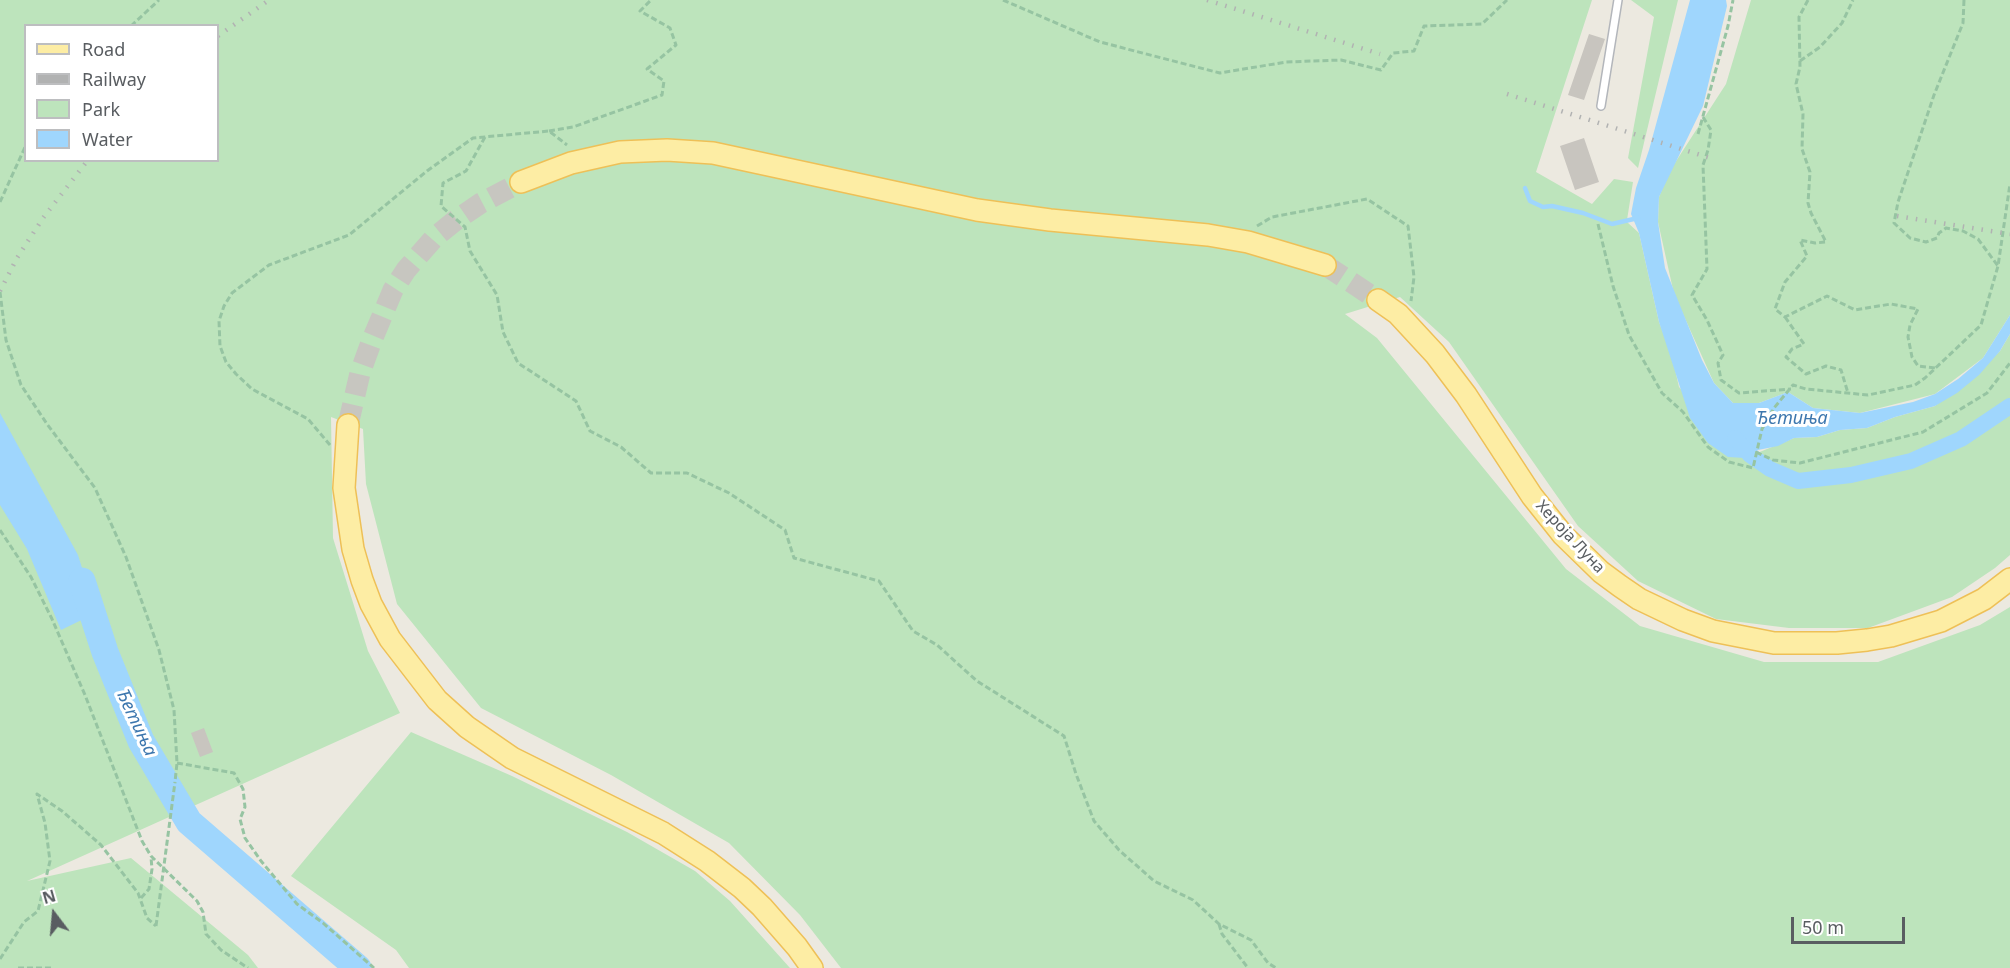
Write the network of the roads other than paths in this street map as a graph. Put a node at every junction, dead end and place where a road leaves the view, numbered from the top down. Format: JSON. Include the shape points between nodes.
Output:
{"nodes":[{"id":1,"x":1618,"y":0,"type":"edge"},
{"id":2,"x":1601,"y":106,"type":"dead end"},
{"id":3,"x":521,"y":182,"type":"tunnel mouth"},
{"id":4,"x":1325,"y":265,"type":"tunnel mouth"},
{"id":5,"x":1378,"y":300,"type":"tunnel mouth"},
{"id":6,"x":348,"y":425,"type":"tunnel mouth"},
{"id":7,"x":2010,"y":579,"type":"edge"},
{"id":8,"x":812,"y":968,"type":"edge"}],
"edges":[{"from":1,"to":2,"type":"lane"},
{"from":3,"to":4,"type":"main road","via":[[620,152],[713,153],[977,210],[1235,239]]},
{"from":5,"to":7,"type":"main road","name":"Хероја Луна","via":[[1408,324],[1450,372],[1532,496],[1563,535],[1620,586],[1683,620],[1713,631],[1774,643],[1867,640],[1941,621],[1984,599]]},
{"from":6,"to":8,"type":"main road","via":[[346,512],[362,580],[390,639],[437,700],[467,727],[512,758],[663,833],[707,861],[762,907]]}]}
